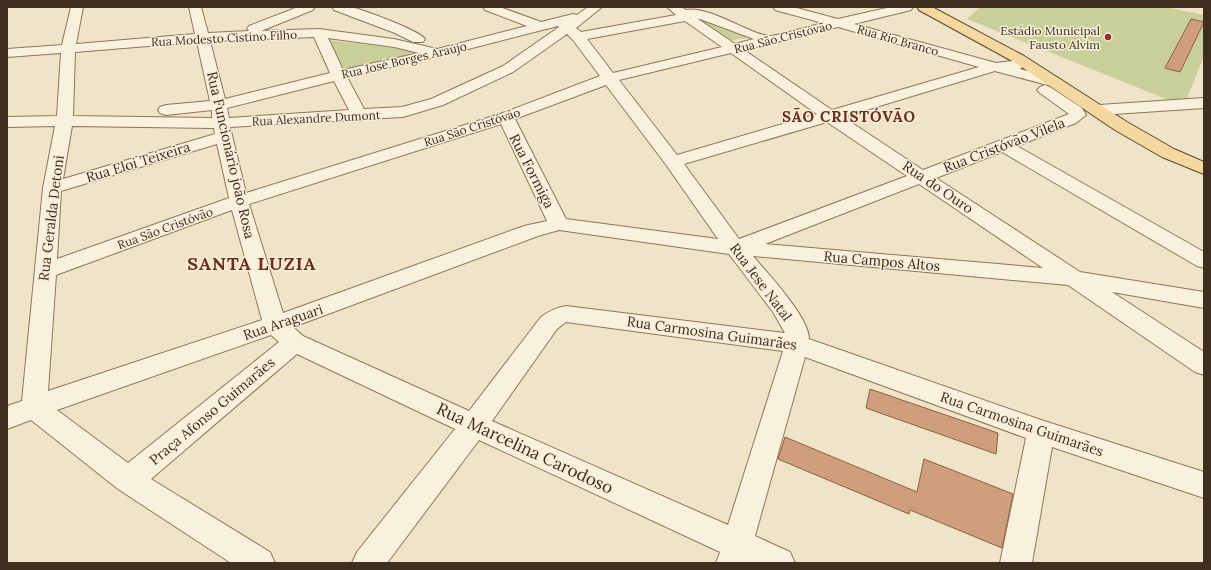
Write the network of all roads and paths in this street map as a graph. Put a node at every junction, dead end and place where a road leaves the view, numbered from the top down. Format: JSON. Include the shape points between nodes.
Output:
{"nodes":[{"id":1,"x":77,"y":7,"type":"edge"},
{"id":2,"x":195,"y":7,"type":"edge"},
{"id":3,"x":309,"y":7,"type":"edge"},
{"id":4,"x":338,"y":7,"type":"edge"},
{"id":5,"x":489,"y":7,"type":"edge"},
{"id":6,"x":673,"y":7,"type":"edge"},
{"id":7,"x":779,"y":7,"type":"edge"},
{"id":8,"x":907,"y":7,"type":"edge"},
{"id":9,"x":923,"y":7,"type":"edge"},
{"id":10,"x":593,"y":10,"type":"edge"},
{"id":11,"x":686,"y":17,"type":"junction"},
{"id":12,"x":839,"y":23,"type":"junction"},
{"id":13,"x":541,"y":27,"type":"junction"},
{"id":14,"x":569,"y":29,"type":"junction"},
{"id":15,"x":400,"y":30,"type":"junction"},
{"id":16,"x":319,"y":32,"type":"junction"},
{"id":17,"x":238,"y":35,"type":"junction"},
{"id":18,"x":203,"y":38,"type":"junction"},
{"id":19,"x":768,"y":40,"type":"junction"},
{"id":20,"x":394,"y":43,"type":"junction"},
{"id":21,"x":68,"y":48,"type":"junction"},
{"id":22,"x":734,"y":50,"type":"junction"},
{"id":23,"x":442,"y":52,"type":"junction"},
{"id":24,"x":7,"y":53,"type":"edge"},
{"id":25,"x":1019,"y":59,"type":"junction"},
{"id":26,"x":995,"y":67,"type":"junction"},
{"id":27,"x":338,"y":75,"type":"junction"},
{"id":28,"x":610,"y":78,"type":"junction"},
{"id":29,"x":1050,"y":86,"type":"junction"},
{"id":30,"x":1204,"y":103,"type":"edge"},
{"id":31,"x":220,"y":105,"type":"junction"},
{"id":32,"x":1099,"y":110,"type":"junction"},
{"id":33,"x":360,"y":116,"type":"junction"},
{"id":34,"x":830,"y":116,"type":"junction"},
{"id":35,"x":506,"y":117,"type":"junction"},
{"id":36,"x":65,"y":121,"type":"junction"},
{"id":37,"x":7,"y":122,"type":"edge"},
{"id":38,"x":223,"y":130,"type":"junction"},
{"id":39,"x":1002,"y":145,"type":"junction"},
{"id":40,"x":673,"y":162,"type":"junction"},
{"id":41,"x":1204,"y":169,"type":"edge"},
{"id":42,"x":922,"y":176,"type":"junction"},
{"id":43,"x":52,"y":188,"type":"junction"},
{"id":44,"x":240,"y":201,"type":"junction"},
{"id":45,"x":559,"y":224,"type":"junction"},
{"id":46,"x":735,"y":248,"type":"junction"},
{"id":47,"x":1204,"y":261,"type":"edge"},
{"id":48,"x":45,"y":271,"type":"junction"},
{"id":49,"x":1072,"y":278,"type":"junction"},
{"id":50,"x":1204,"y":300,"type":"edge"},
{"id":51,"x":285,"y":334,"type":"junction"},
{"id":52,"x":797,"y":344,"type":"junction"},
{"id":53,"x":1204,"y":365,"type":"edge"},
{"id":54,"x":34,"y":407,"type":"junction"},
{"id":55,"x":7,"y":418,"type":"edge"},
{"id":56,"x":474,"y":425,"type":"junction"},
{"id":57,"x":1041,"y":432,"type":"junction"},
{"id":58,"x":128,"y":480,"type":"junction"},
{"id":59,"x":1204,"y":485,"type":"edge"},
{"id":60,"x":735,"y":554,"type":"edge"},
{"id":61,"x":259,"y":563,"type":"edge"},
{"id":62,"x":368,"y":563,"type":"edge"},
{"id":63,"x":779,"y":563,"type":"edge"},
{"id":64,"x":1016,"y":563,"type":"edge"}],
"edges":[{"from":1,"to":21,"type":"street","name":"Rua Geralda Detoni"},
{"from":2,"to":18,"type":"street","name":"Rua Funcionário joão Rosa"},
{"from":3,"to":17,"type":"street"},
{"from":4,"to":15,"type":"street"},
{"from":5,"to":13,"type":"street"},
{"from":6,"to":11,"type":"street","name":"Rua do Ouro"},
{"from":7,"to":12,"type":"street","name":"Rua Rio Branco"},
{"from":8,"to":12,"type":"street","name":"Rua São Cristóvão"},
{"from":9,"to":25,"type":"main road"},
{"from":10,"to":14,"type":"street","name":"Rua Alexandre Dumont"},
{"from":11,"to":14,"type":"street","name":"Rua José Borges Araújo"},
{"from":11,"to":19,"type":"street","name":"Rua José Borges Araújo","via":[[690,13],[704,16]]},
{"from":11,"to":22,"type":"street","name":"Rua do Ouro"},
{"from":12,"to":19,"type":"street","name":"Rua São Cristóvão"},
{"from":12,"to":26,"type":"street","name":"Rua Rio Branco"},
{"from":13,"to":14,"type":"street","name":"Rua José Borges Araújo"},
{"from":13,"to":23,"type":"street","name":"Rua José Borges Araújo"},
{"from":14,"to":28,"type":"street","name":"Rua Jese Natal"},
{"from":14,"to":33,"type":"street","name":"Rua Alexandre Dumont","via":[[508,69],[437,102],[403,112]]},
{"from":15,"to":20,"type":"street","via":[[401,35]]},
{"from":15,"to":23,"type":"street"},
{"from":16,"to":17,"type":"street","name":"Rua Modesto Cistino Filho"},
{"from":16,"to":20,"type":"street","name":"Rua Modesto Cistino Filho"},
{"from":16,"to":27,"type":"street"},
{"from":17,"to":18,"type":"street","name":"Rua Modesto Cistino Filho"},
{"from":18,"to":21,"type":"street","name":"Rua Modesto Cistino Filho"},
{"from":18,"to":31,"type":"street","name":"Rua Funcionário joão Rosa"},
{"from":19,"to":22,"type":"street","name":"Rua São Cristóvão"},
{"from":20,"to":23,"type":"street","name":"Rua Modesto Cistino Filho"},
{"from":21,"to":24,"type":"street","name":"Rua Modesto Cistino Filho"},
{"from":21,"to":36,"type":"street","name":"Rua Geralda Detoni"},
{"from":22,"to":28,"type":"street","name":"Rua São Cristóvão"},
{"from":22,"to":34,"type":"street","name":"Rua do Ouro"},
{"from":23,"to":27,"type":"street","name":"Rua José Borges Araújo"},
{"from":25,"to":26,"type":"street","via":[[1016,66]]},
{"from":25,"to":29,"type":"main road"},
{"from":26,"to":29,"type":"street","name":"Rua Rio Branco"},
{"from":26,"to":34,"type":"street"},
{"from":27,"to":31,"type":"street","name":"Rua José Borges Araújo"},
{"from":27,"to":33,"type":"street"},
{"from":28,"to":35,"type":"street","name":"Rua São Cristóvão"},
{"from":28,"to":40,"type":"street","name":"Rua Jese Natal"},
{"from":29,"to":32,"type":"main road"},
{"from":29,"to":39,"type":"street","name":"Rua Cristóvão Vilela","via":[[1078,115]]},
{"from":30,"to":32,"type":"street"},
{"from":31,"to":36,"type":"street","name":"Rua José Borges Araújo"},
{"from":31,"to":38,"type":"street","name":"Rua Funcionário joão Rosa"},
{"from":32,"to":41,"type":"main road","via":[[1168,153]]},
{"from":33,"to":38,"type":"street","name":"Rua Alexandre Dumont"},
{"from":34,"to":40,"type":"street"},
{"from":34,"to":42,"type":"street","name":"Rua do Ouro"},
{"from":35,"to":44,"type":"street","name":"Rua São Cristóvão"},
{"from":35,"to":45,"type":"street","name":"Rua Formiga"},
{"from":36,"to":37,"type":"street","name":"Rua Alexandre Dumont"},
{"from":36,"to":38,"type":"street","name":"Rua Alexandre Dumont"},
{"from":36,"to":43,"type":"street","name":"Rua Geralda Detoni"},
{"from":38,"to":43,"type":"street","name":"Rua Eloi Teixeira"},
{"from":38,"to":44,"type":"street","name":"Rua Funcionário joão Rosa"},
{"from":39,"to":42,"type":"street","name":"Rua Cristóvão Vilela"},
{"from":39,"to":47,"type":"street"},
{"from":40,"to":46,"type":"street","name":"Rua Jese Natal"},
{"from":42,"to":46,"type":"street","name":"Rua Cristóvão Vilela"},
{"from":42,"to":49,"type":"street","name":"Rua do Ouro"},
{"from":43,"to":48,"type":"street","name":"Rua Geralda Detoni"},
{"from":44,"to":48,"type":"street","name":"Rua São Cristóvão"},
{"from":44,"to":51,"type":"street","name":"Rua Funcionário joão Rosa"},
{"from":45,"to":46,"type":"street","name":"Rua Campos Altos"},
{"from":45,"to":51,"type":"street","name":"Rua Araguari","via":[[531,231]]},
{"from":46,"to":49,"type":"street","name":"Rua Campos Altos"},
{"from":46,"to":52,"type":"street","name":"Rua Jese Natal","via":[[785,312],[797,331]]},
{"from":48,"to":54,"type":"street","name":"Rua Geralda Detoni"},
{"from":49,"to":50,"type":"street","name":"Rua Campos Altos"},
{"from":49,"to":53,"type":"street","name":"Rua do Ouro"},
{"from":51,"to":54,"type":"street","name":"Rua Araguari"},
{"from":51,"to":56,"type":"street","name":"Rua Marcelina Carodoso"},
{"from":51,"to":58,"type":"street","name":"Praça Afonso Guimarães"},
{"from":52,"to":56,"type":"street","name":"Rua Carmosina Guimarães","via":[[566,314],[558,316],[549,323]]},
{"from":52,"to":57,"type":"street","name":"Rua Carmosina Guimarães"},
{"from":52,"to":60,"type":"street","name":"Rua Jese Natal"},
{"from":54,"to":55,"type":"street","name":"Rua Araguari"},
{"from":54,"to":58,"type":"street"},
{"from":56,"to":60,"type":"street","name":"Rua Marcelina Carodoso"},
{"from":56,"to":62,"type":"street","name":"Rua Carmosina Guimarães"},
{"from":57,"to":59,"type":"street","name":"Rua Carmosina Guimarães"},
{"from":57,"to":64,"type":"street"},
{"from":58,"to":61,"type":"street"},
{"from":60,"to":63,"type":"street","name":"Rua Marcelina Carodoso"}]}
